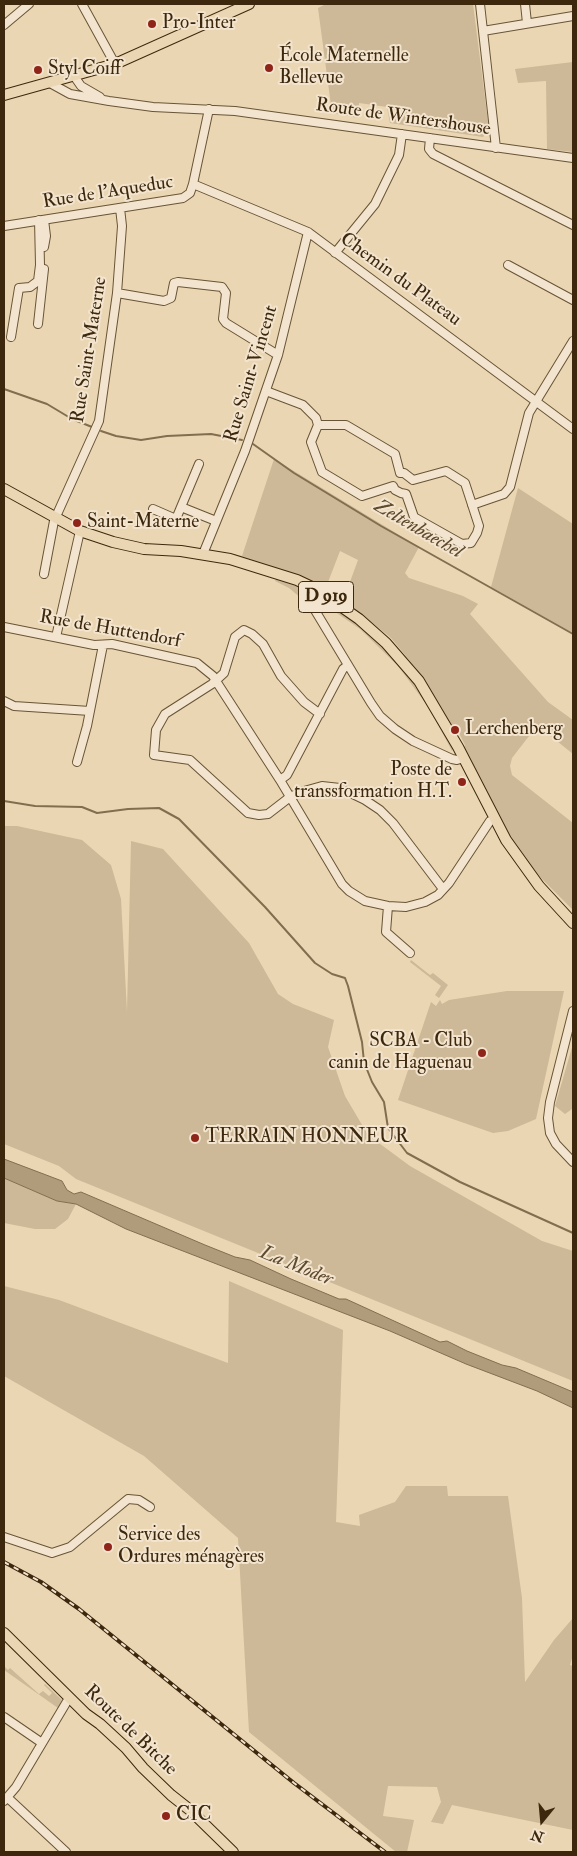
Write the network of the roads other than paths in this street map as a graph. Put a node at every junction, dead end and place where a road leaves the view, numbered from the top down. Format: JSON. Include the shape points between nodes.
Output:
{"nodes":[{"id":1,"x":29,"y":4,"type":"edge"},
{"id":2,"x":82,"y":4,"type":"edge"},
{"id":3,"x":249,"y":4,"type":"edge"},
{"id":4,"x":480,"y":4,"type":"edge"},
{"id":5,"x":525,"y":4,"type":"edge"},
{"id":6,"x":573,"y":16,"type":"edge"},
{"id":7,"x":527,"y":24,"type":"junction"},
{"id":8,"x":4,"y":25,"type":"edge"},
{"id":9,"x":483,"y":31,"type":"junction"},
{"id":10,"x":116,"y":64,"type":"junction"},
{"id":11,"x":74,"y":76,"type":"junction"},
{"id":12,"x":50,"y":83,"type":"junction"},
{"id":13,"x":4,"y":95,"type":"edge"},
{"id":14,"x":109,"y":101,"type":"junction"},
{"id":15,"x":209,"y":109,"type":"junction"},
{"id":16,"x":402,"y":134,"type":"junction"},
{"id":17,"x":430,"y":138,"type":"junction"},
{"id":18,"x":496,"y":148,"type":"junction"},
{"id":19,"x":573,"y":158,"type":"edge"},
{"id":20,"x":193,"y":184,"type":"junction"},
{"id":21,"x":120,"y":208,"type":"junction"},
{"id":22,"x":42,"y":220,"type":"junction"},
{"id":23,"x":573,"y":225,"type":"edge"},
{"id":24,"x":4,"y":226,"type":"edge"},
{"id":25,"x":308,"y":232,"type":"junction"},
{"id":26,"x":335,"y":253,"type":"junction"},
{"id":27,"x":508,"y":265,"type":"dead end"},
{"id":28,"x":117,"y":293,"type":"junction"},
{"id":29,"x":573,"y":300,"type":"edge"},
{"id":30,"x":38,"y":324,"type":"dead end"},
{"id":31,"x":11,"y":337,"type":"dead end"},
{"id":32,"x":573,"y":341,"type":"edge"},
{"id":33,"x":278,"y":355,"type":"junction"},
{"id":34,"x":266,"y":391,"type":"junction"},
{"id":35,"x":537,"y":402,"type":"junction"},
{"id":36,"x":318,"y":425,"type":"junction"},
{"id":37,"x":573,"y":429,"type":"edge"},
{"id":38,"x":199,"y":464,"type":"dead end"},
{"id":39,"x":400,"y":472,"type":"junction"},
{"id":40,"x":412,"y":480,"type":"junction"},
{"id":41,"x":393,"y":486,"type":"junction"},
{"id":42,"x":4,"y":489,"type":"edge"},
{"id":43,"x":406,"y":494,"type":"junction"},
{"id":44,"x":472,"y":505,"type":"junction"},
{"id":45,"x":181,"y":507,"type":"junction"},
{"id":46,"x":153,"y":509,"type":"dead end"},
{"id":47,"x":55,"y":518,"type":"junction"},
{"id":48,"x":216,"y":521,"type":"junction"},
{"id":49,"x":80,"y":531,"type":"junction"},
{"id":50,"x":203,"y":554,"type":"junction"},
{"id":51,"x":44,"y":574,"type":"dead end"},
{"id":52,"x":316,"y":590,"type":"junction"},
{"id":53,"x":4,"y":627,"type":"edge"},
{"id":54,"x":56,"y":638,"type":"junction"},
{"id":55,"x":103,"y":645,"type":"junction"},
{"id":56,"x":348,"y":665,"type":"junction"},
{"id":57,"x":216,"y":681,"type":"junction"},
{"id":58,"x":4,"y":701,"type":"edge"},
{"id":59,"x":90,"y":711,"type":"junction"},
{"id":60,"x":320,"y":714,"type":"junction"},
{"id":61,"x":464,"y":758,"type":"junction"},
{"id":62,"x":77,"y":762,"type":"dead end"},
{"id":63,"x":280,"y":780,"type":"junction"},
{"id":64,"x":290,"y":797,"type":"junction"},
{"id":65,"x":494,"y":819,"type":"junction"},
{"id":66,"x":528,"y":871,"type":"junction"},
{"id":67,"x":443,"y":889,"type":"junction"},
{"id":68,"x":388,"y":906,"type":"junction"},
{"id":69,"x":573,"y":914,"type":"edge"},
{"id":70,"x":573,"y":923,"type":"edge"},
{"id":71,"x":410,"y":953,"type":"dead end"},
{"id":72,"x":573,"y":1011,"type":"edge"},
{"id":73,"x":573,"y":1162,"type":"edge"},
{"id":74,"x":150,"y":1507,"type":"dead end"},
{"id":75,"x":4,"y":1537,"type":"edge"},
{"id":76,"x":4,"y":1633,"type":"edge"},
{"id":77,"x":69,"y":1698,"type":"junction"},
{"id":78,"x":4,"y":1717,"type":"edge"},
{"id":79,"x":42,"y":1743,"type":"junction"},
{"id":80,"x":6,"y":1799,"type":"edge"},
{"id":81,"x":66,"y":1852,"type":"edge"},
{"id":82,"x":233,"y":1852,"type":"edge"}],
"edges":[{"from":1,"to":8,"type":"street"},
{"from":2,"to":10,"type":"street"},
{"from":3,"to":10,"type":"main road"},
{"from":4,"to":9,"type":"street"},
{"from":5,"to":7,"type":"street"},
{"from":6,"to":7,"type":"street"},
{"from":7,"to":9,"type":"street"},
{"from":9,"to":18,"type":"street"},
{"from":10,"to":11,"type":"main road"},
{"from":11,"to":12,"type":"main road"},
{"from":11,"to":14,"type":"street","via":[[81,86]]},
{"from":12,"to":13,"type":"main road"},
{"from":12,"to":14,"type":"street","name":"Route de Wintershouse","via":[[70,94]]},
{"from":14,"to":15,"type":"street","name":"Route de Wintershouse"},
{"from":15,"to":16,"type":"street","name":"Route de Wintershouse"},
{"from":15,"to":20,"type":"street","name":"Rue de l'Aqueduc"},
{"from":16,"to":17,"type":"street","name":"Route de Wintershouse"},
{"from":16,"to":26,"type":"street","via":[[399,155],[375,204]]},
{"from":17,"to":18,"type":"street","name":"Route de Wintershouse"},
{"from":17,"to":23,"type":"street","via":[[429,149],[433,154]]},
{"from":18,"to":19,"type":"street","name":"Route de Wintershouse"},
{"from":20,"to":21,"type":"street","name":"Rue de l'Aqueduc","via":[[190,193],[183,198]]},
{"from":20,"to":25,"type":"street","name":"Chemin du Plateau"},
{"from":21,"to":22,"type":"street","name":"Rue de l'Aqueduc"},
{"from":21,"to":28,"type":"street","name":"Rue Saint-Materne","via":[[122,226]]},
{"from":22,"to":24,"type":"street","name":"Rue de l'Aqueduc"},
{"from":22,"to":30,"type":"street","via":[[46,236]]},
{"from":22,"to":31,"type":"street","via":[[38,281],[30,287],[19,288]]},
{"from":25,"to":26,"type":"street","name":"Chemin du Plateau"},
{"from":25,"to":33,"type":"street","name":"Rue Saint-Vincent"},
{"from":26,"to":35,"type":"street","name":"Chemin du Plateau"},
{"from":27,"to":29,"type":"street"},
{"from":28,"to":33,"type":"street","via":[[164,301],[171,298],[174,283],[178,282],[222,287],[226,293],[223,319],[226,323]]},
{"from":28,"to":47,"type":"street","name":"Rue Saint-Materne","via":[[99,421]]},
{"from":32,"to":35,"type":"street"},
{"from":33,"to":34,"type":"street","name":"Rue Saint-Vincent"},
{"from":34,"to":36,"type":"street","via":[[303,405],[316,418]]},
{"from":34,"to":48,"type":"street","name":"Rue Saint-Vincent"},
{"from":35,"to":37,"type":"street","name":"Chemin du Plateau"},
{"from":35,"to":44,"type":"street","via":[[525,424],[510,487],[504,494]]},
{"from":36,"to":39,"type":"street","via":[[346,425],[395,454]]},
{"from":36,"to":41,"type":"street","via":[[311,442],[322,472],[362,496]]},
{"from":38,"to":45,"type":"street"},
{"from":39,"to":40,"type":"street"},
{"from":39,"to":41,"type":"street"},
{"from":40,"to":43,"type":"street","via":[[412,488]]},
{"from":40,"to":44,"type":"street","via":[[446,471],[464,482]]},
{"from":41,"to":43,"type":"street"},
{"from":42,"to":47,"type":"main road","number":"D 919"},
{"from":43,"to":44,"type":"street","via":[[414,517],[462,544],[471,543],[478,533]]},
{"from":45,"to":46,"type":"street","via":[[176,519]]},
{"from":45,"to":48,"type":"street"},
{"from":47,"to":49,"type":"main road","number":"D 919"},
{"from":47,"to":51,"type":"street","name":"Rue Saint-Materne"},
{"from":48,"to":50,"type":"street","name":"Rue Saint-Vincent"},
{"from":49,"to":50,"type":"main road","number":"D 919","via":[[142,549]]},
{"from":49,"to":54,"type":"street"},
{"from":50,"to":52,"type":"main road","number":"D 919","via":[[239,561],[297,580]]},
{"from":52,"to":56,"type":"street","via":[[312,605]]},
{"from":52,"to":61,"type":"main road","number":"D 919","via":[[375,632],[401,659],[431,699]]},
{"from":53,"to":54,"type":"street","name":"Rue de Huttendorf"},
{"from":54,"to":55,"type":"street","name":"Rue de Huttendorf"},
{"from":55,"to":57,"type":"street","name":"Rue de Huttendorf","via":[[112,644],[197,663]]},
{"from":55,"to":59,"type":"street"},
{"from":56,"to":60,"type":"street"},
{"from":56,"to":61,"type":"street","via":[[376,710],[395,730],[452,759]]},
{"from":57,"to":60,"type":"street","via":[[224,673],[235,637],[244,630],[263,644],[281,676],[304,702]]},
{"from":57,"to":63,"type":"street","name":"Rue de Huttendorf"},
{"from":57,"to":64,"type":"street","via":[[165,714],[156,730],[154,755],[190,760],[248,813],[268,814]]},
{"from":58,"to":59,"type":"street","via":[[14,706]]},
{"from":59,"to":62,"type":"street"},
{"from":60,"to":63,"type":"street","via":[[287,775]]},
{"from":61,"to":65,"type":"main road","number":"D 919"},
{"from":63,"to":64,"type":"street","name":"Rue de Huttendorf"},
{"from":64,"to":67,"type":"street","via":[[322,786],[340,788],[364,800],[393,823]]},
{"from":64,"to":68,"type":"street","name":"Rue de Huttendorf","via":[[342,884],[365,900]]},
{"from":65,"to":66,"type":"main road","number":"D 919"},
{"from":65,"to":67,"type":"street","name":"Rue de Huttendorf"},
{"from":66,"to":69,"type":"main road","number":"D 919"},
{"from":66,"to":70,"type":"main road","number":"D 919"},
{"from":67,"to":68,"type":"street","name":"Rue de Huttendorf","via":[[425,902],[406,907]]},
{"from":68,"to":71,"type":"street","via":[[386,932]]},
{"from":72,"to":73,"type":"street","via":[[548,1118],[556,1144]]},
{"from":74,"to":75,"type":"street","via":[[139,1500],[128,1499],[70,1547],[52,1553]]},
{"from":76,"to":77,"type":"main road","name":"Route de Bitche"},
{"from":77,"to":79,"type":"street"},
{"from":77,"to":82,"type":"main road","name":"Route de Bitche","via":[[126,1748]]},
{"from":78,"to":79,"type":"street"},
{"from":79,"to":80,"type":"street"},
{"from":80,"to":81,"type":"street"}]}
